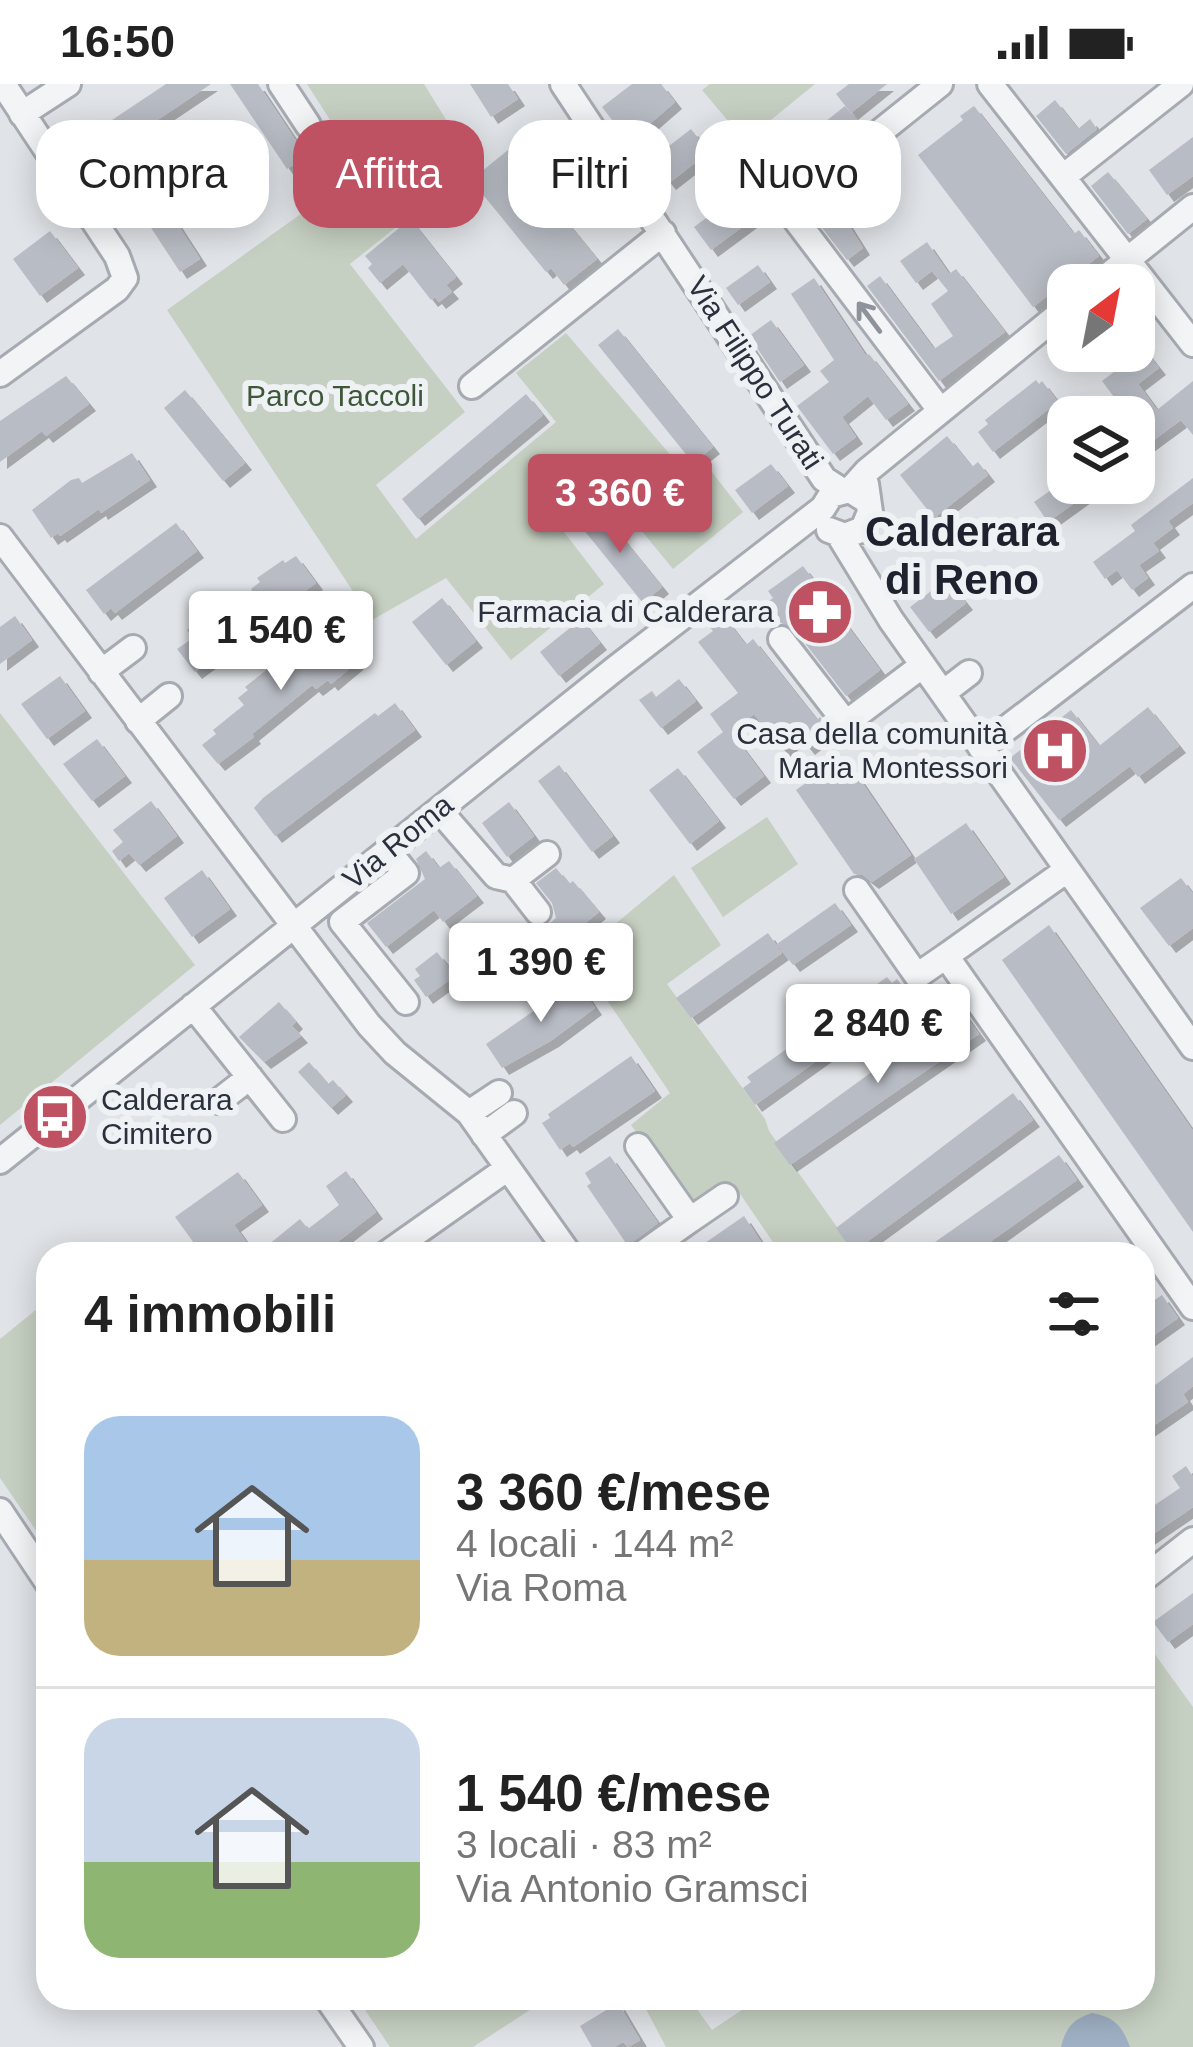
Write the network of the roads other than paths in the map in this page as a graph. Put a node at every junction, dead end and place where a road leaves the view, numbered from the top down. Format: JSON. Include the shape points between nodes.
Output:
{"nodes":[{"id":1,"x":3,"y":84,"type":"edge"},
{"id":2,"x":68,"y":84,"type":"edge"},
{"id":3,"x":281,"y":84,"type":"edge"},
{"id":4,"x":564,"y":84,"type":"edge"},
{"id":5,"x":940,"y":84,"type":"edge"},
{"id":6,"x":990,"y":84,"type":"edge"},
{"id":7,"x":1181,"y":84,"type":"edge"},
{"id":8,"x":22,"y":114,"type":"junction"},
{"id":9,"x":305,"y":120,"type":"edge"},
{"id":10,"x":1063,"y":177,"type":"junction"},
{"id":11,"x":1193,"y":207,"type":"edge"},
{"id":12,"x":663,"y":233,"type":"junction"},
{"id":13,"x":1127,"y":260,"type":"junction"},
{"id":14,"x":1122,"y":264,"type":"edge"},
{"id":15,"x":1047,"y":324,"type":"edge"},
{"id":16,"x":1193,"y":344,"type":"edge"},
{"id":17,"x":0,"y":374,"type":"edge"},
{"id":18,"x":472,"y":386,"type":"dead end"},
{"id":19,"x":940,"y":410,"type":"junction"},
{"id":20,"x":841,"y":507,"type":"junction"},
{"id":21,"x":0,"y":538,"type":"edge"},
{"id":22,"x":1193,"y":586,"type":"edge"},
{"id":23,"x":781,"y":639,"type":"dead end"},
{"id":24,"x":133,"y":648,"type":"dead end"},
{"id":25,"x":923,"y":665,"type":"junction"},
{"id":26,"x":101,"y":672,"type":"junction"},
{"id":27,"x":969,"y":673,"type":"dead end"},
{"id":28,"x":943,"y":693,"type":"junction"},
{"id":29,"x":169,"y":696,"type":"dead end"},
{"id":30,"x":138,"y":721,"type":"junction"},
{"id":31,"x":980,"y":748,"type":"junction"},
{"id":32,"x":439,"y":810,"type":"junction"},
{"id":33,"x":388,"y":851,"type":"junction"},
{"id":34,"x":547,"y":854,"type":"dead end"},
{"id":35,"x":1066,"y":870,"type":"junction"},
{"id":36,"x":513,"y":880,"type":"junction"},
{"id":37,"x":857,"y":890,"type":"dead end"},
{"id":38,"x":323,"y":902,"type":"junction"},
{"id":39,"x":538,"y":912,"type":"dead end"},
{"id":40,"x":342,"y":922,"type":"junction"},
{"id":41,"x":295,"y":926,"type":"junction"},
{"id":42,"x":946,"y":956,"type":"junction"},
{"id":43,"x":406,"y":1002,"type":"dead end"},
{"id":44,"x":193,"y":1006,"type":"junction"},
{"id":45,"x":1193,"y":1047,"type":"edge"},
{"id":46,"x":250,"y":1077,"type":"junction"},
{"id":47,"x":219,"y":1101,"type":"dead end"},
{"id":48,"x":469,"y":1113,"type":"junction"},
{"id":49,"x":284,"y":1119,"type":"dead end"},
{"id":50,"x":1063,"y":1125,"type":"junction"},
{"id":51,"x":1036,"y":1131,"type":"dead end"},
{"id":52,"x":484,"y":1135,"type":"junction"},
{"id":53,"x":638,"y":1146,"type":"dead end"},
{"id":54,"x":0,"y":1161,"type":"edge"},
{"id":55,"x":508,"y":1168,"type":"junction"},
{"id":56,"x":725,"y":1196,"type":"dead end"},
{"id":57,"x":690,"y":1220,"type":"junction"},
{"id":58,"x":403,"y":1242,"type":"edge"},
{"id":59,"x":560,"y":1242,"type":"edge"},
{"id":60,"x":659,"y":1242,"type":"edge"},
{"id":61,"x":1147,"y":1242,"type":"edge"},
{"id":62,"x":1155,"y":1254,"type":"edge"},
{"id":63,"x":1193,"y":1307,"type":"edge"},
{"id":64,"x":0,"y":1511,"type":"edge"},
{"id":65,"x":1193,"y":1540,"type":"edge"},
{"id":66,"x":36,"y":1565,"type":"edge"},
{"id":67,"x":1155,"y":1570,"type":"edge"},
{"id":68,"x":335,"y":2010,"type":"edge"},
{"id":69,"x":361,"y":2047,"type":"edge"}],
"edges":[{"from":1,"to":8,"type":"street"},
{"from":2,"to":8,"type":"street"},
{"from":3,"to":9,"type":"street"},
{"from":4,"to":12,"type":"street","name":"Via Filippo Turati"},
{"from":19,"to":5,"type":"street","one_way":true,"via":[[786,207]]},
{"from":6,"to":10,"type":"street"},
{"from":7,"to":10,"type":"street"},
{"from":8,"to":17,"type":"street","via":[[125,278]]},
{"from":10,"to":13,"type":"street"},
{"from":11,"to":13,"type":"street"},
{"from":12,"to":18,"type":"street"},
{"from":12,"to":20,"type":"street","name":"Via Filippo Turati"},
{"from":13,"to":14,"type":"street"},
{"from":13,"to":16,"type":"street"},
{"from":15,"to":19,"type":"street"},
{"from":19,"to":20,"type":"street","via":[[873,466]]},
{"from":20,"to":25,"type":"street","name":"Via Filippo Turati","via":[[859,570]]},
{"from":20,"to":32,"type":"street","name":"Via Roma","via":[[797,526]]},
{"from":21,"to":26,"type":"street"},
{"from":22,"to":31,"type":"street"},
{"from":23,"to":25,"type":"street","via":[[846,723]]},
{"from":24,"to":26,"type":"street"},
{"from":25,"to":28,"type":"street","name":"Via Filippo Turati"},
{"from":26,"to":30,"type":"street"},
{"from":27,"to":28,"type":"street"},
{"from":28,"to":31,"type":"street","name":"Via Filippo Turati"},
{"from":29,"to":30,"type":"street"},
{"from":30,"to":41,"type":"street"},
{"from":31,"to":35,"type":"street","name":"Via Filippo Turati"},
{"from":32,"to":33,"type":"street","name":"Via Roma"},
{"from":32,"to":36,"type":"street","via":[[496,877]]},
{"from":33,"to":38,"type":"street","name":"Via Roma"},
{"from":33,"to":40,"type":"street","via":[[406,873]]},
{"from":34,"to":36,"type":"street"},
{"from":35,"to":42,"type":"street"},
{"from":35,"to":45,"type":"street","name":"Via Filippo Turati"},
{"from":36,"to":39,"type":"street"},
{"from":37,"to":42,"type":"street","via":[[917,976]]},
{"from":38,"to":40,"type":"street"},
{"from":38,"to":41,"type":"street","name":"Via Roma"},
{"from":40,"to":43,"type":"street"},
{"from":41,"to":44,"type":"street","name":"Via Roma"},
{"from":41,"to":48,"type":"street","via":[[382,1040]]},
{"from":42,"to":50,"type":"street","via":[[962,995]]},
{"from":44,"to":46,"type":"street"},
{"from":44,"to":54,"type":"street","name":"Via Roma"},
{"from":46,"to":47,"type":"street"},
{"from":46,"to":49,"type":"street"},
{"from":48,"to":52,"type":"street"},
{"from":48,"to":52,"type":"street","via":[[506,1103]]},
{"from":50,"to":51,"type":"street"},
{"from":50,"to":61,"type":"street"},
{"from":52,"to":55,"type":"street"},
{"from":53,"to":57,"type":"street"},
{"from":55,"to":58,"type":"street"},
{"from":55,"to":59,"type":"street"},
{"from":56,"to":57,"type":"street"},
{"from":57,"to":60,"type":"street"},
{"from":62,"to":63,"type":"street"},
{"from":64,"to":66,"type":"street"},
{"from":65,"to":67,"type":"street"},
{"from":68,"to":69,"type":"street"}]}
